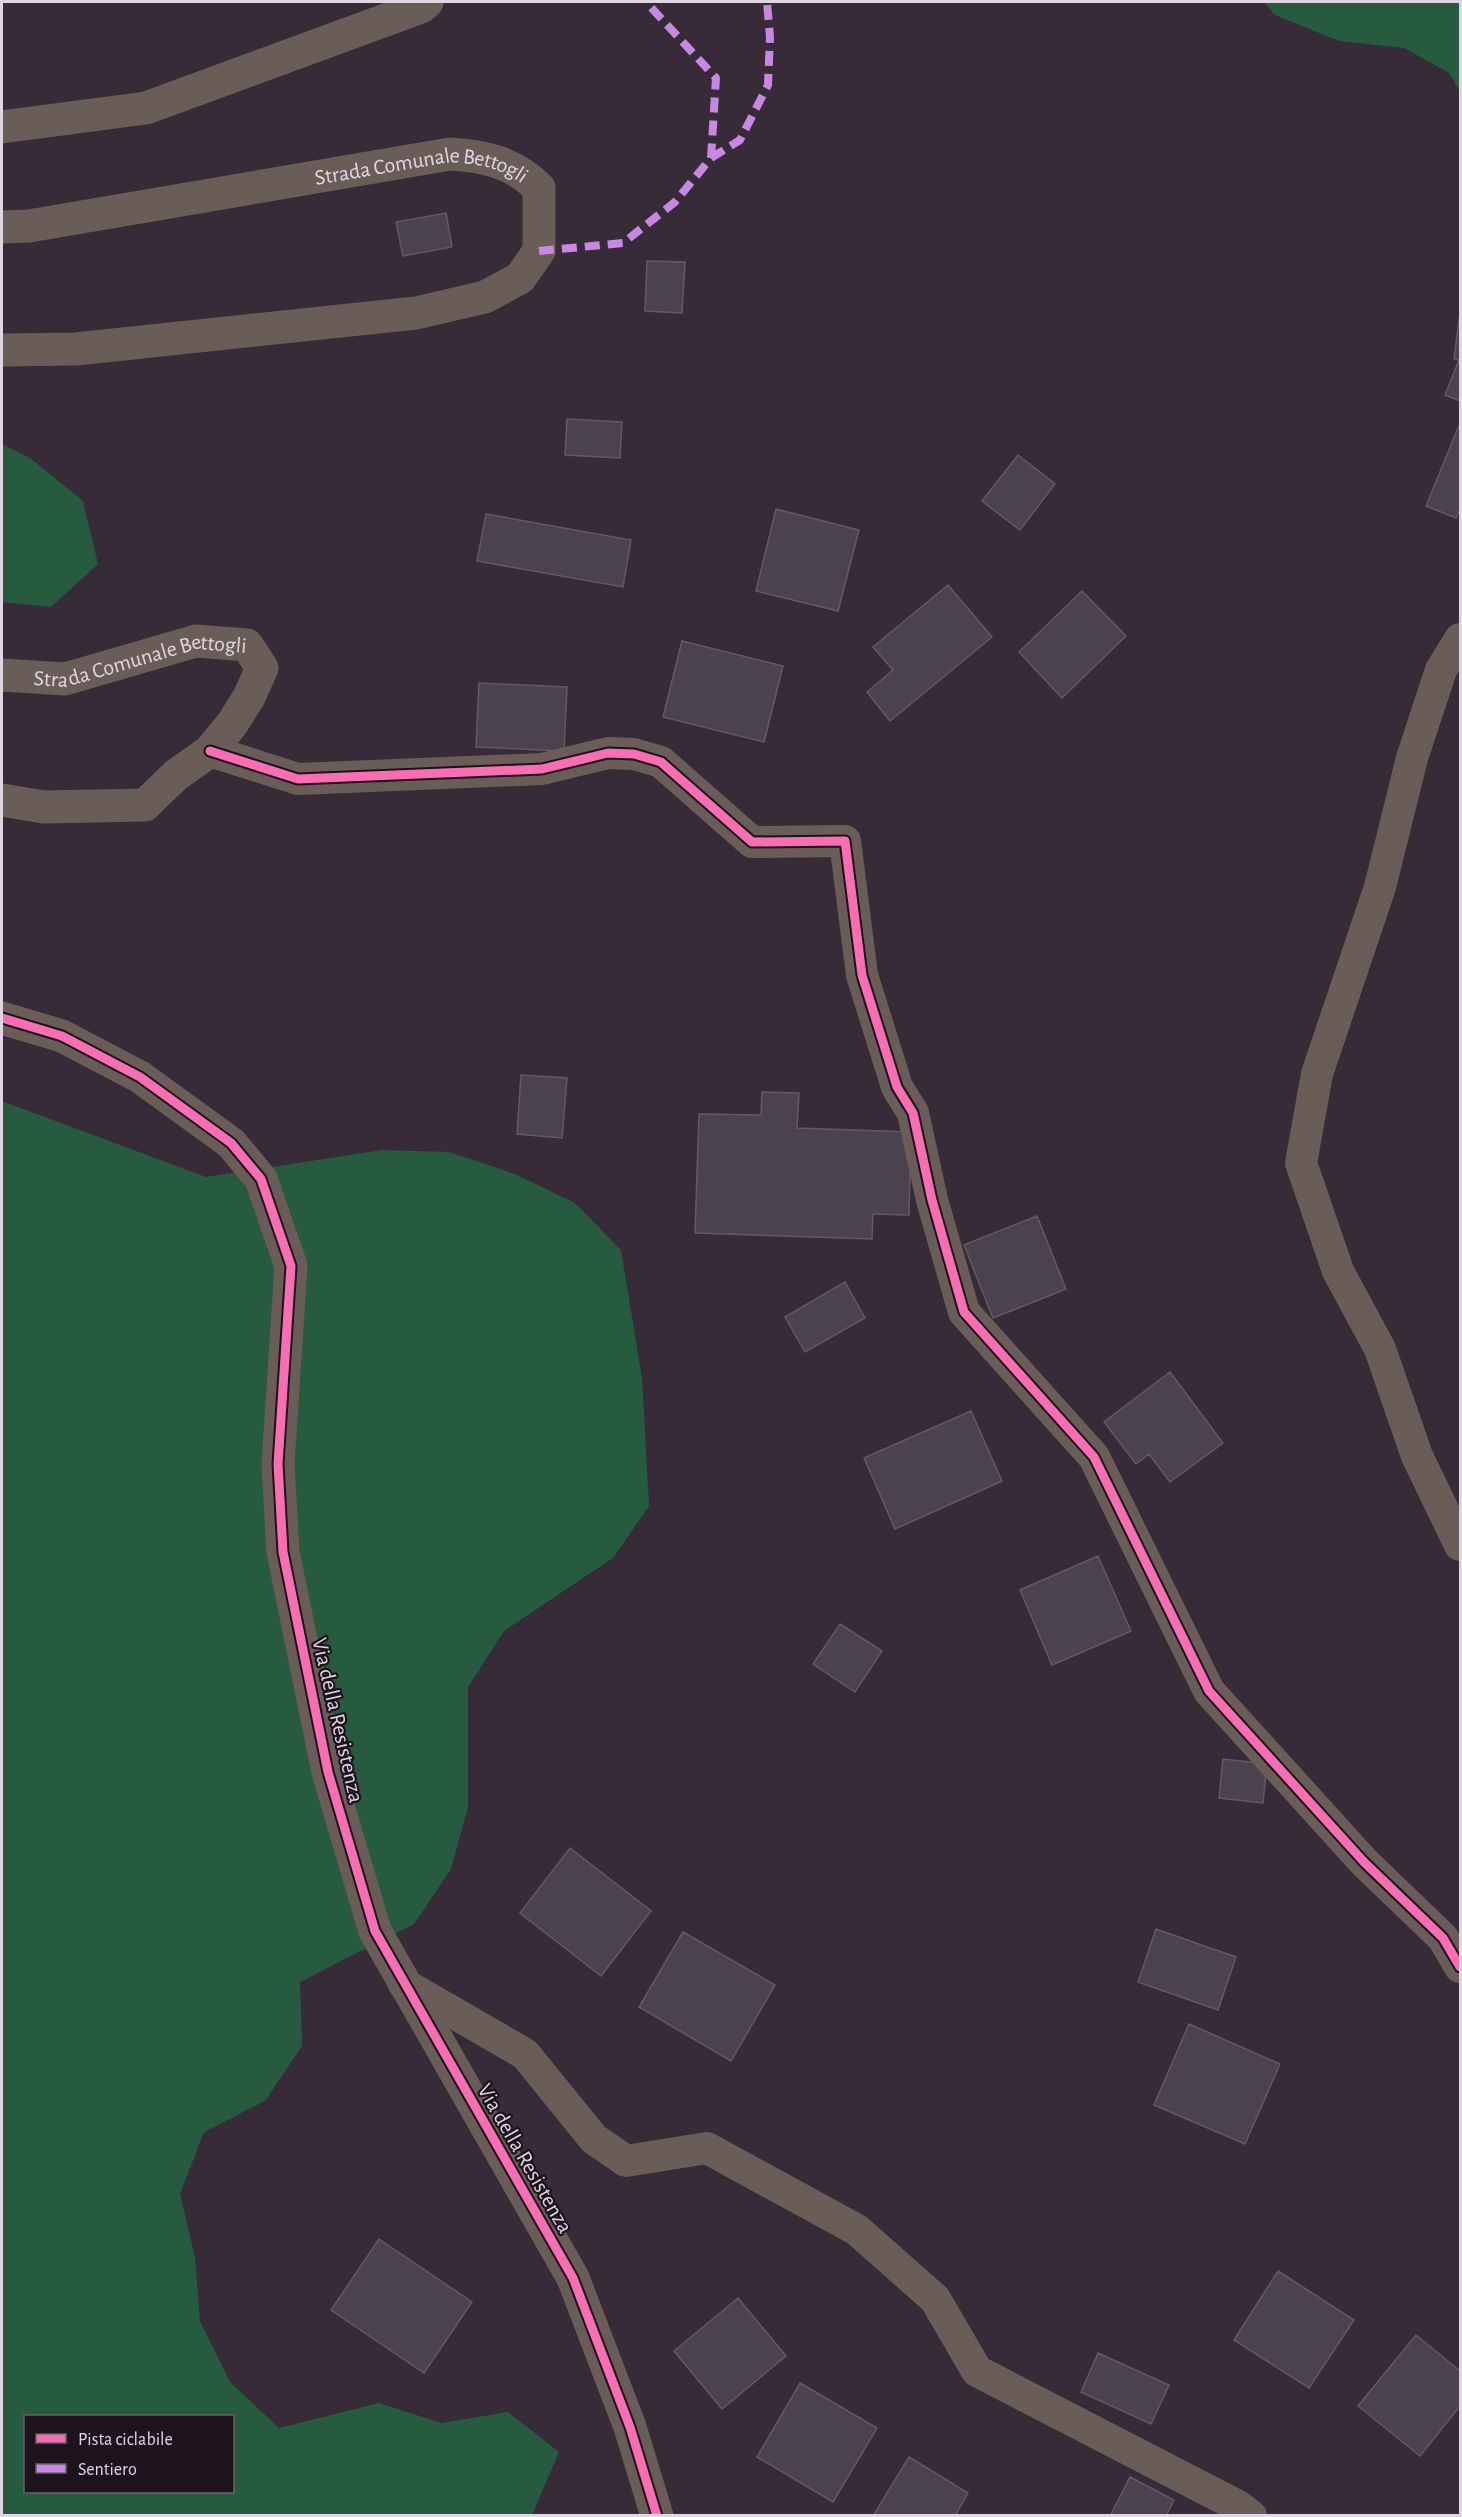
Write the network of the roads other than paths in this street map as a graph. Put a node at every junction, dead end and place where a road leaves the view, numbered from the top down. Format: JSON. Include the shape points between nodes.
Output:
{"nodes":[{"id":1,"x":427,"y":2,"type":"edge"},
{"id":2,"x":2,"y":127,"type":"edge"},
{"id":3,"x":2,"y":227,"type":"edge"},
{"id":4,"x":2,"y":350,"type":"edge"},
{"id":5,"x":1461,"y":639,"type":"edge"},
{"id":6,"x":2,"y":675,"type":"edge"},
{"id":7,"x":210,"y":751,"type":"junction"},
{"id":8,"x":2,"y":800,"type":"edge"},
{"id":9,"x":2,"y":1018,"type":"edge"},
{"id":10,"x":1461,"y":1545,"type":"edge"},
{"id":11,"x":1461,"y":1967,"type":"edge"},
{"id":12,"x":404,"y":1984,"type":"junction"},
{"id":13,"x":657,"y":2516,"type":"edge"},
{"id":14,"x":1251,"y":2516,"type":"edge"}],
"edges":[{"from":1,"to":2,"type":"street","via":[[146,108]]},
{"from":3,"to":4,"type":"street","name":"Strada Comunale Bettogli","via":[[29,226],[450,154],[480,156],[524,173],[539,188],[539,251],[520,278],[485,297],[416,314],[76,349]]},
{"from":5,"to":10,"type":"street","via":[[1441,670],[1412,758],[1380,887],[1317,1074],[1301,1163],[1338,1271],[1380,1349],[1417,1456]]},
{"from":6,"to":7,"type":"street","name":"Strada Comunale Bettogli","via":[[65,679],[196,641],[248,645],[262,668],[249,698]]},
{"from":7,"to":8,"type":"street","name":"Strada Comunale Bettogli","via":[[176,775],[145,805],[44,807]]},
{"from":7,"to":11,"type":"street","via":[[298,779],[542,769],[608,753],[634,754],[662,762],[752,842],[845,841],[862,975],[897,1087],[913,1113],[964,1312],[1094,1457],[1209,1691],[1364,1862],[1443,1938]]},
{"from":9,"to":12,"type":"street","name":"Via della Resistenza","via":[[62,1036],[141,1077],[231,1143],[261,1179],[291,1266],[278,1464],[283,1552],[328,1772],[375,1931]]},
{"from":12,"to":13,"type":"street","name":"Via della Resistenza","via":[[573,2278],[630,2427]]},
{"from":12,"to":14,"type":"street","via":[[525,2054],[594,2139],[626,2161],[707,2148],[857,2230],[935,2299],[977,2371]]}]}
